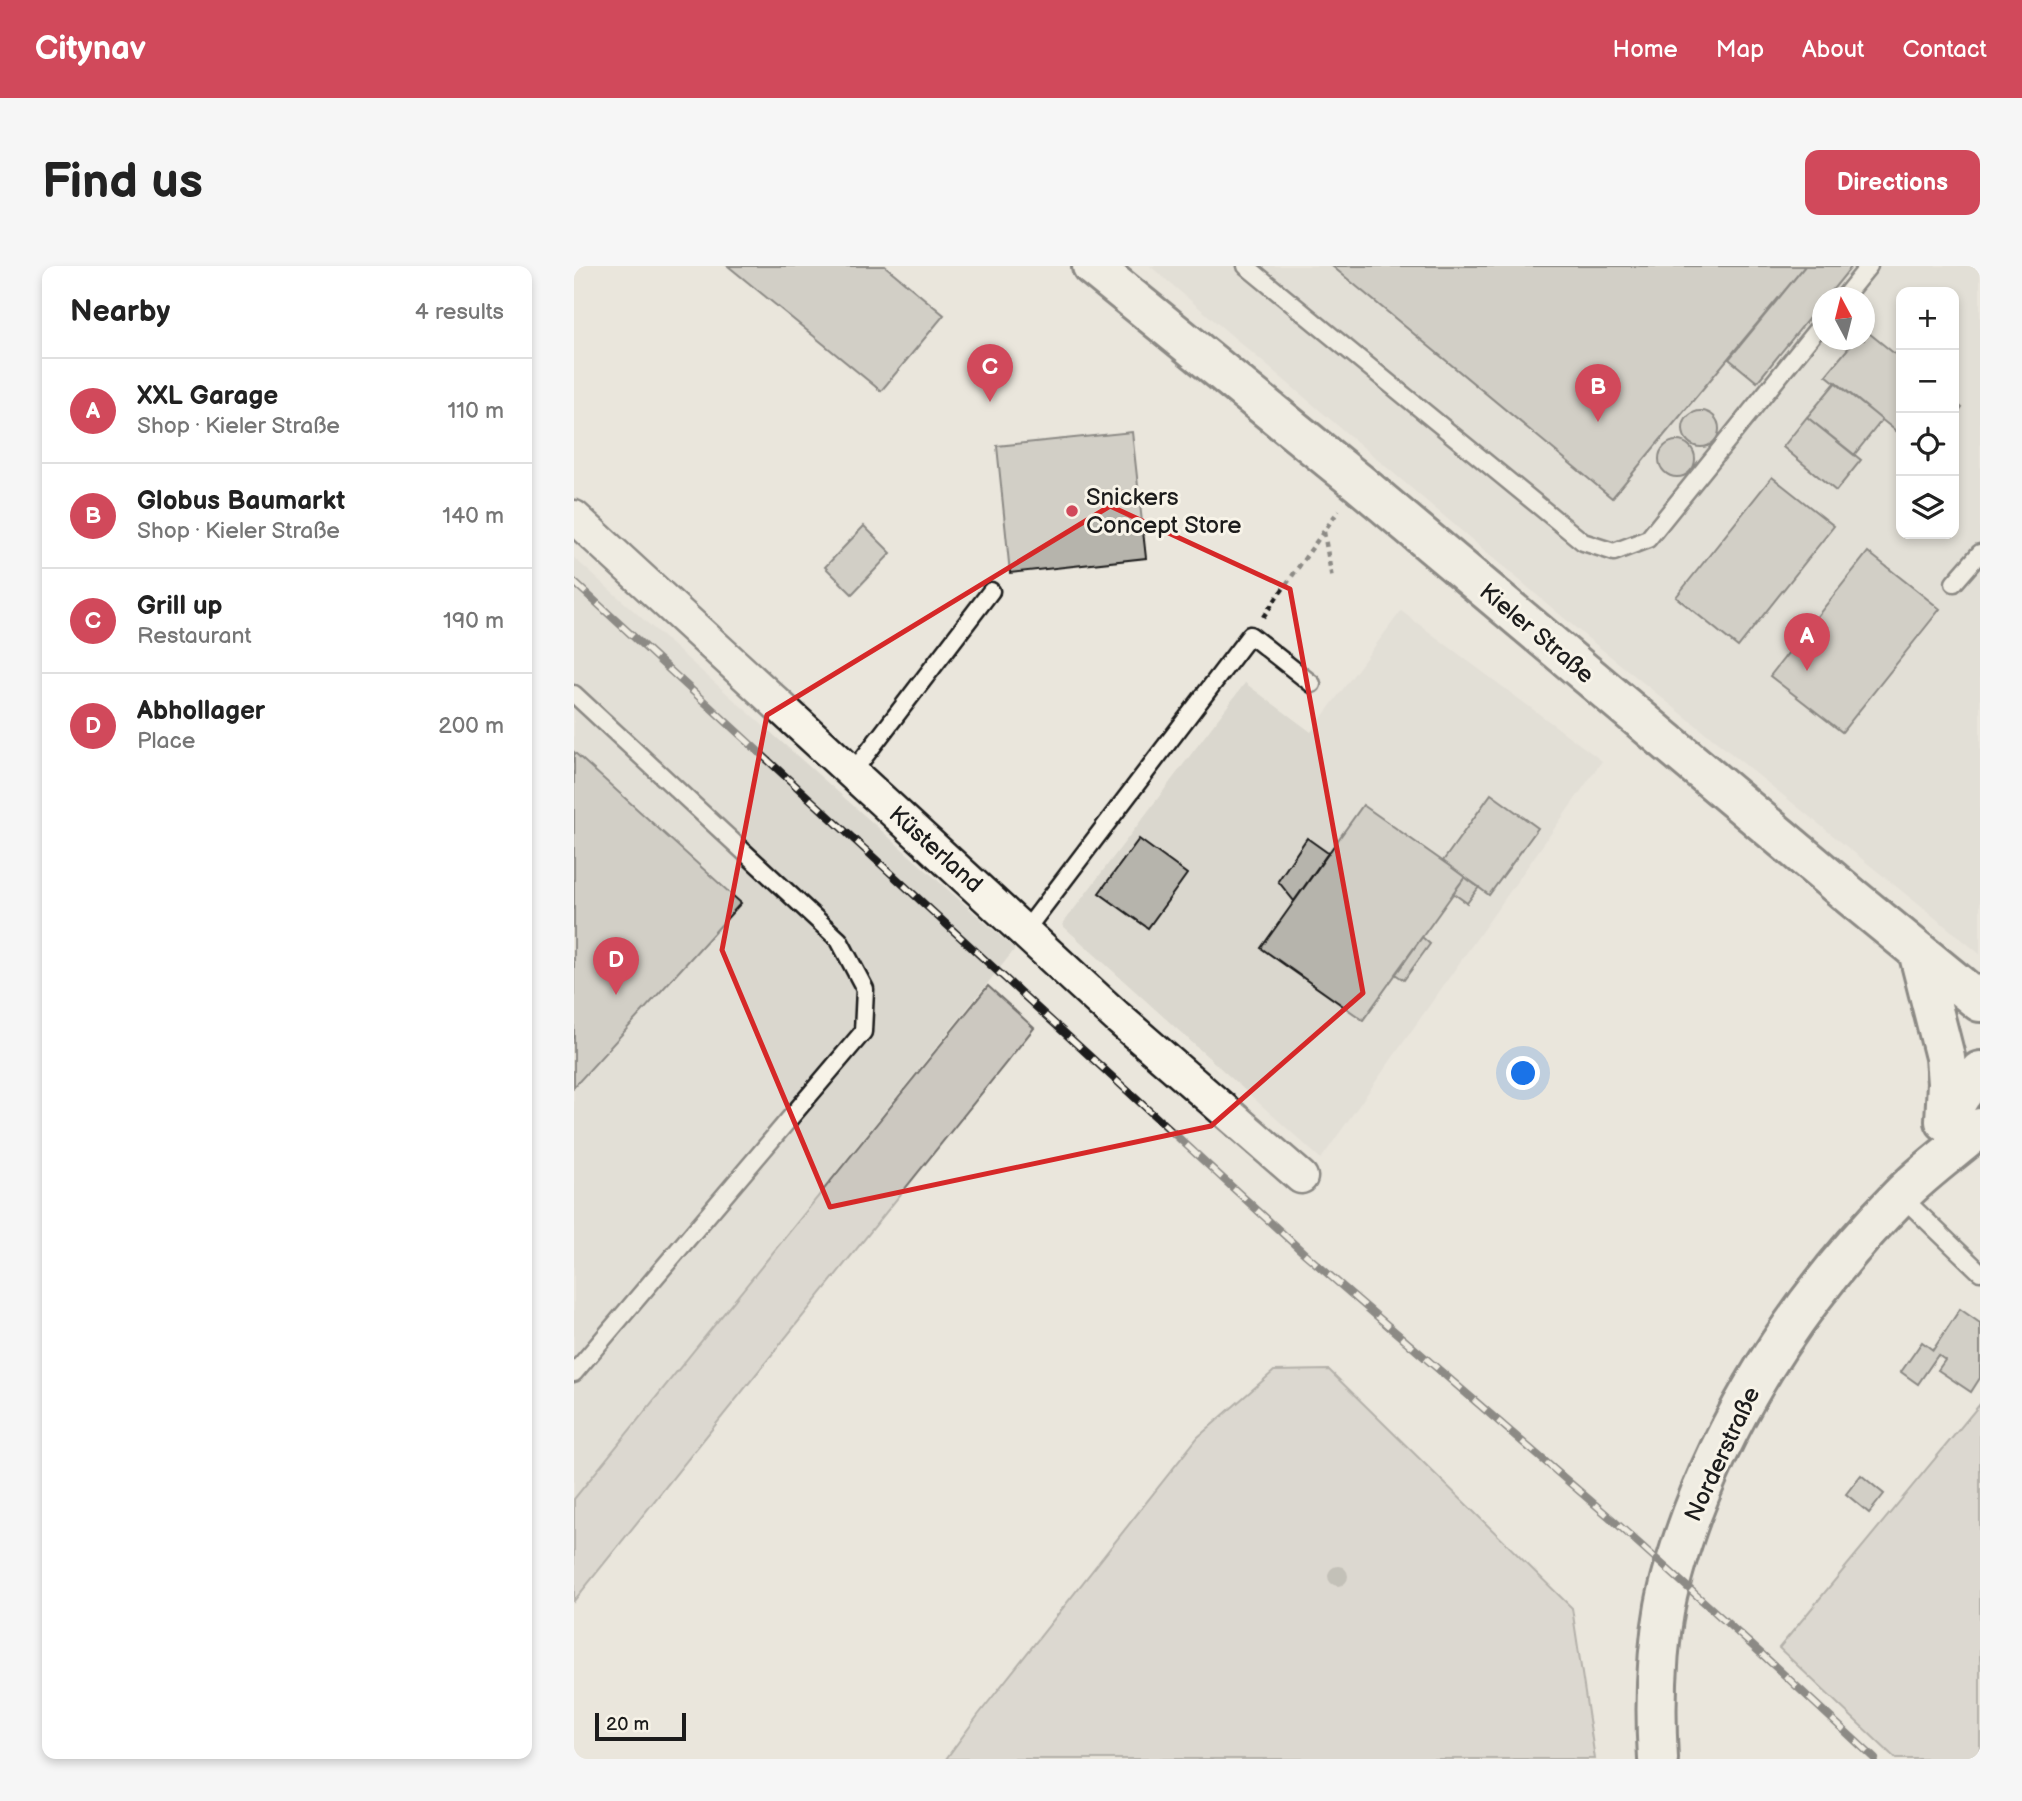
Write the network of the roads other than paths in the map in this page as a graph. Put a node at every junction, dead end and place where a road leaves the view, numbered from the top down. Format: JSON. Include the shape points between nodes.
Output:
{"nodes":[{"id":1,"x":1091,"y":266,"type":"edge"},
{"id":2,"x":1245,"y":266,"type":"edge"},
{"id":3,"x":1869,"y":266,"type":"edge"},
{"id":4,"x":1852,"y":287,"type":"edge"},
{"id":5,"x":1812,"y":335,"type":"edge"},
{"id":6,"x":574,"y":517,"type":"edge"},
{"id":7,"x":1980,"y":553,"type":"edge"},
{"id":8,"x":1954,"y":583,"type":"dead end"},
{"id":9,"x":991,"y":591,"type":"dead end"},
{"id":10,"x":1312,"y":684,"type":"dead end"},
{"id":11,"x":574,"y":694,"type":"edge"},
{"id":12,"x":852,"y":774,"type":"junction"},
{"id":13,"x":1025,"y":931,"type":"junction"},
{"id":14,"x":1918,"y":951,"type":"junction"},
{"id":15,"x":1980,"y":1002,"type":"edge"},
{"id":16,"x":1980,"y":1071,"type":"edge"},
{"id":17,"x":1962,"y":1125,"type":"edge"},
{"id":18,"x":1301,"y":1177,"type":"dead end"},
{"id":19,"x":1900,"y":1195,"type":"junction"},
{"id":20,"x":1980,"y":1272,"type":"edge"},
{"id":21,"x":574,"y":1373,"type":"edge"},
{"id":22,"x":1658,"y":1759,"type":"edge"}],
"edges":[{"from":1,"to":14,"type":"main road","name":"Kieler Straße"},
{"from":2,"to":5,"type":"lane","via":[[1583,542],[1614,552],[1648,539]]},
{"from":3,"to":4,"type":"lane"},
{"from":6,"to":12,"type":"street","name":"Küsterland"},
{"from":7,"to":8,"type":"lane"},
{"from":9,"to":12,"type":"lane"},
{"from":10,"to":13,"type":"lane","via":[[1250,635]]},
{"from":11,"to":21,"type":"lane","via":[[839,940],[865,989],[863,1032]]},
{"from":12,"to":13,"type":"street","name":"Küsterland"},
{"from":13,"to":18,"type":"street","name":"Küsterland"},
{"from":14,"to":15,"type":"main road","name":"Kieler Straße"},
{"from":14,"to":17,"type":"main road","via":[[1947,1083]]},
{"from":16,"to":17,"type":"main road","name":"Norderstraße","via":[[1961,1095]]},
{"from":17,"to":19,"type":"main road","name":"Norderstraße"},
{"from":19,"to":20,"type":"lane"},
{"from":19,"to":22,"type":"main road","name":"Norderstraße","via":[[1796,1319],[1718,1451],[1680,1547],[1665,1605],[1657,1703]]}]}
